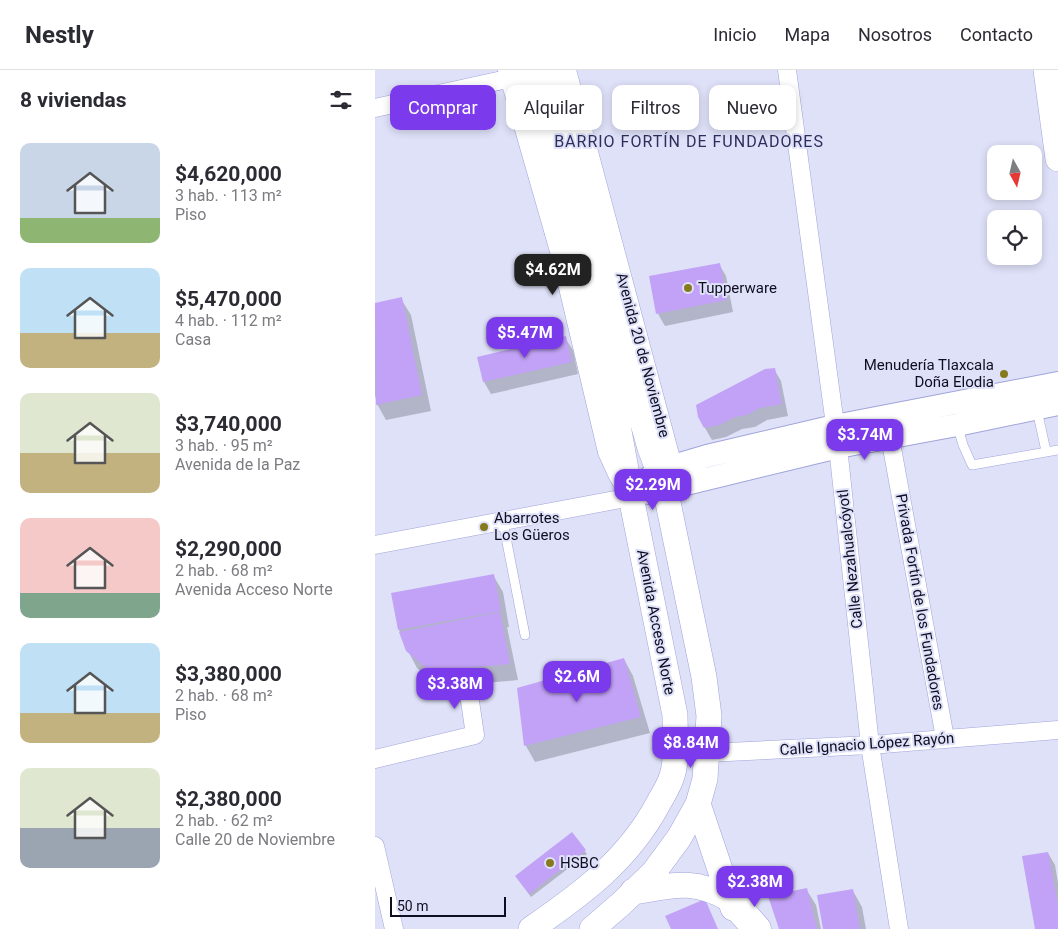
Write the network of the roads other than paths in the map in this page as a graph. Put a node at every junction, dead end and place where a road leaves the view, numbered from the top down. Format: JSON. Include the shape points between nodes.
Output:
{"nodes":[{"id":1,"x":567,"y":70,"type":"edge"},
{"id":2,"x":787,"y":70,"type":"edge"},
{"id":3,"x":1046,"y":70,"type":"edge"},
{"id":4,"x":527,"y":72,"type":"edge"},
{"id":5,"x":375,"y":108,"type":"edge"},
{"id":6,"x":1058,"y":159,"type":"edge"},
{"id":7,"x":1058,"y":383,"type":"edge"},
{"id":8,"x":1058,"y":404,"type":"edge"},
{"id":9,"x":615,"y":409,"type":"junction"},
{"id":10,"x":1036,"y":409,"type":"junction"},
{"id":11,"x":953,"y":415,"type":"junction"},
{"id":12,"x":660,"y":419,"type":"junction"},
{"id":13,"x":837,"y":436,"type":"junction"},
{"id":14,"x":890,"y":437,"type":"junction"},
{"id":15,"x":650,"y":448,"type":"junction"},
{"id":16,"x":1058,"y":450,"type":"edge"},
{"id":17,"x":1046,"y":451,"type":"junction"},
{"id":18,"x":662,"y":475,"type":"junction"},
{"id":19,"x":631,"y":497,"type":"junction"},
{"id":20,"x":503,"y":522,"type":"junction"},
{"id":21,"x":375,"y":545,"type":"edge"},
{"id":22,"x":525,"y":635,"type":"dead end"},
{"id":23,"x":467,"y":681,"type":"dead end"},
{"id":24,"x":1058,"y":730,"type":"edge"},
{"id":25,"x":945,"y":738,"type":"junction"},
{"id":26,"x":870,"y":745,"type":"junction"},
{"id":27,"x":675,"y":752,"type":"junction"},
{"id":28,"x":707,"y":753,"type":"junction"},
{"id":29,"x":375,"y":759,"type":"edge"},
{"id":30,"x":698,"y":804,"type":"junction"},
{"id":31,"x":648,"y":823,"type":"junction"},
{"id":32,"x":375,"y":846,"type":"edge"},
{"id":33,"x":634,"y":892,"type":"junction"},
{"id":34,"x":731,"y":900,"type":"junction"},
{"id":35,"x":394,"y":929,"type":"edge"},
{"id":36,"x":531,"y":929,"type":"edge"},
{"id":37,"x":592,"y":929,"type":"edge"},
{"id":38,"x":729,"y":929,"type":"edge"},
{"id":39,"x":741,"y":929,"type":"edge"},
{"id":40,"x":757,"y":929,"type":"edge"},
{"id":41,"x":899,"y":929,"type":"edge"}],
"edges":[{"from":1,"to":12,"type":"street","name":"Avenida 20 de Noviembre"},
{"from":2,"to":13,"type":"street","name":"Calle Nezahualcóyotl"},
{"from":3,"to":6,"type":"main road"},
{"from":4,"to":5,"type":"street"},
{"from":4,"to":9,"type":"main road","via":[[594,318]]},
{"from":4,"to":15,"type":"main road","name":"Avenida 20 de Noviembre","via":[[574,163]]},
{"from":4,"to":19,"type":"street","via":[[561,258],[607,452]]},
{"from":7,"to":11,"type":"street"},
{"from":8,"to":10,"type":"street"},
{"from":9,"to":18,"type":"main road","via":[[633,446]]},
{"from":9,"to":19,"type":"main road"},
{"from":10,"to":11,"type":"street"},
{"from":10,"to":17,"type":"lane"},
{"from":11,"to":13,"type":"street"},
{"from":11,"to":14,"type":"street"},
{"from":11,"to":17,"type":"lane","via":[[972,465]]},
{"from":12,"to":15,"type":"main road"},
{"from":12,"to":18,"type":"street","name":"Avenida 20 de Noviembre"},
{"from":13,"to":14,"type":"street"},
{"from":13,"to":18,"type":"street"},
{"from":13,"to":26,"type":"street","name":"Calle Nezahualcóyotl"},
{"from":14,"to":25,"type":"street","name":"Privada Fortín de los Fundadores"},
{"from":15,"to":18,"type":"main road","name":"Avenida 20 de Noviembre"},
{"from":16,"to":17,"type":"lane"},
{"from":18,"to":19,"type":"street"},
{"from":18,"to":28,"type":"main road","via":[[705,677],[709,716]]},
{"from":19,"to":20,"type":"street"},
{"from":19,"to":27,"type":"main road","name":"Avenida Acceso Norte","via":[[675,715]]},
{"from":20,"to":21,"type":"street"},
{"from":20,"to":22,"type":"lane"},
{"from":23,"to":29,"type":"street","via":[[475,735]]},
{"from":24,"to":25,"type":"street","name":"Calle Ignacio López Rayón"},
{"from":25,"to":26,"type":"street","name":"Calle Ignacio López Rayón"},
{"from":26,"to":28,"type":"street","name":"Calle Ignacio López Rayón"},
{"from":26,"to":41,"type":"street","name":"Calle Nezahualcóyotl"},
{"from":27,"to":28,"type":"street","name":"Calle Ignacio López Rayón"},
{"from":27,"to":31,"type":"main road","name":"Avenida Acceso Norte","via":[[672,775]]},
{"from":28,"to":30,"type":"main road","via":[[705,779]]},
{"from":30,"to":33,"type":"main road","via":[[675,845]]},
{"from":30,"to":34,"type":"main road"},
{"from":31,"to":33,"type":"main road","via":[[643,846],[627,873],[627,882]]},
{"from":31,"to":36,"type":"main road","name":"Avenida Acceso Norte","via":[[608,870],[577,897]]},
{"from":32,"to":35,"type":"street"},
{"from":33,"to":34,"type":"main road","via":[[694,886],[712,890]]},
{"from":33,"to":37,"type":"main road"},
{"from":34,"to":38,"type":"main road"},
{"from":34,"to":39,"type":"main road"},
{"from":34,"to":40,"type":"main road"}]}
